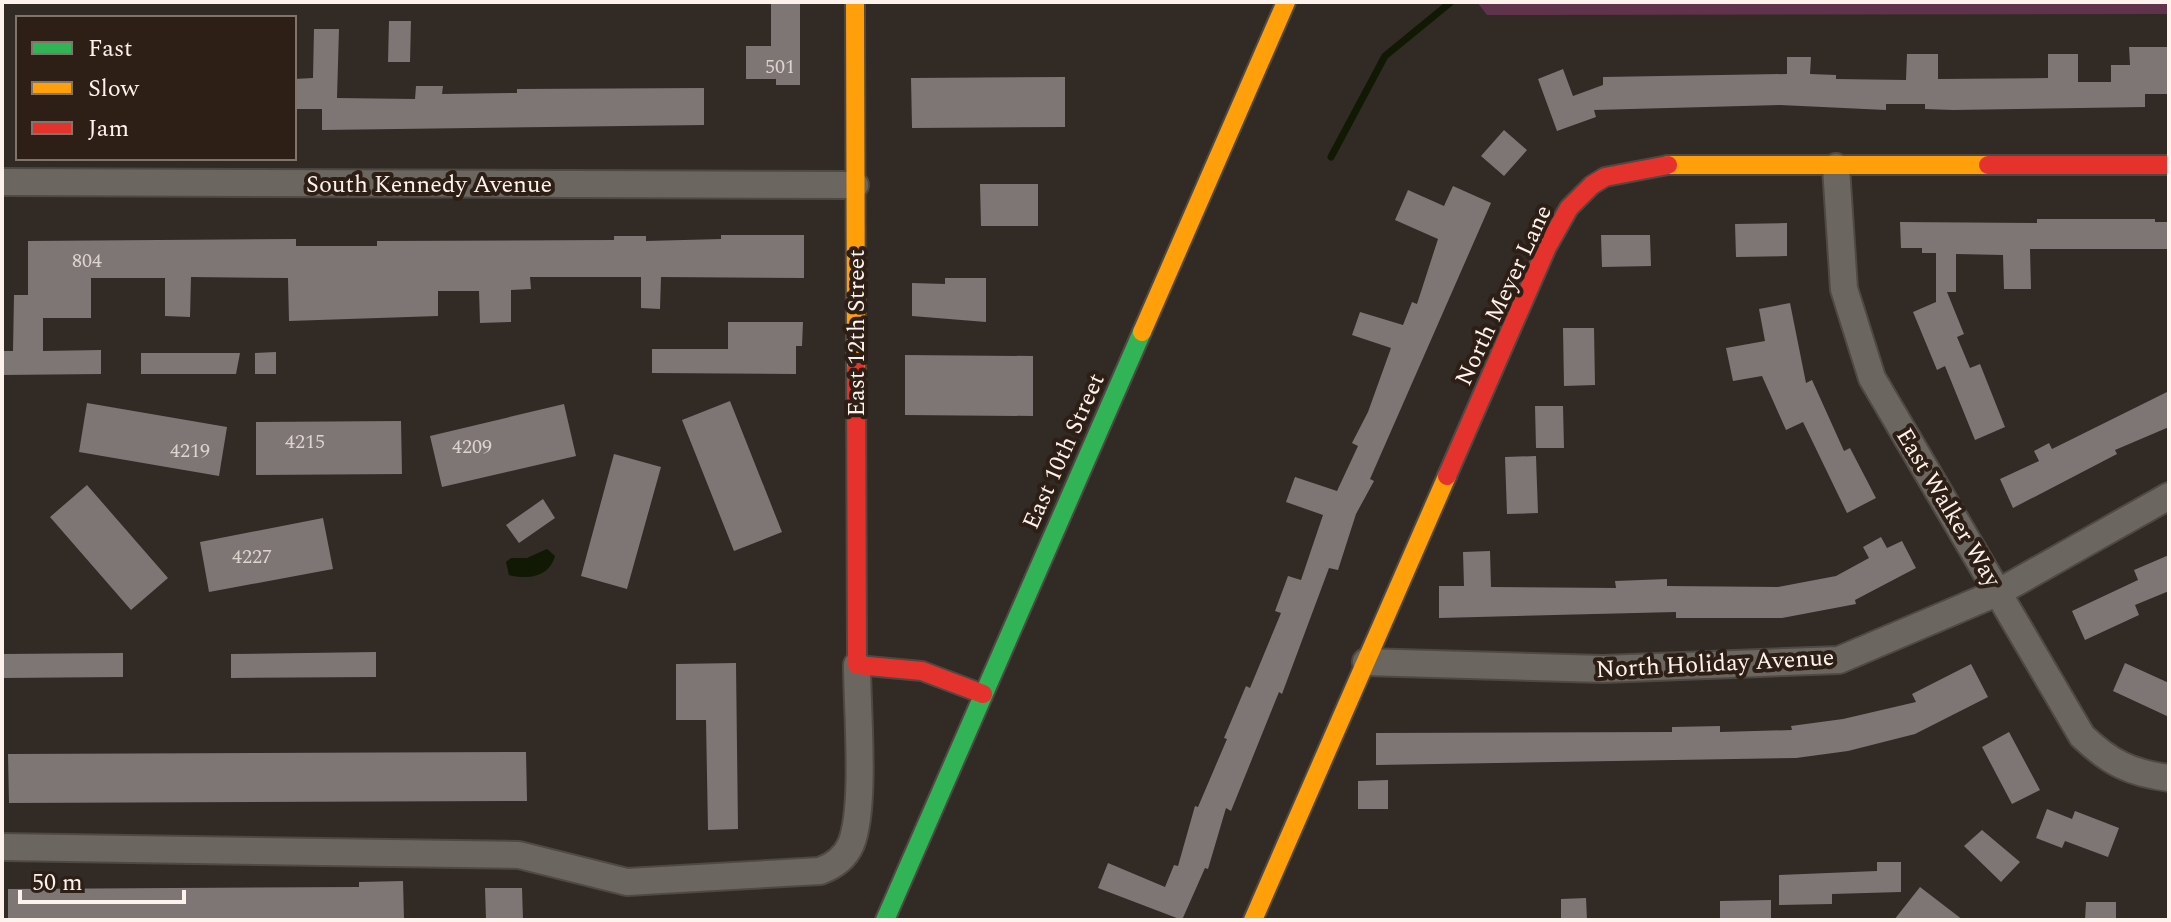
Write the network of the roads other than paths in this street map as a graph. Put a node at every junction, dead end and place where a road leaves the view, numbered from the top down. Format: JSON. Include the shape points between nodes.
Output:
{"nodes":[{"id":1,"x":855,"y":2,"type":"edge"},
{"id":2,"x":1286,"y":2,"type":"edge"},
{"id":3,"x":2169,"y":165,"type":"edge"},
{"id":4,"x":1836,"y":167,"type":"junction"},
{"id":5,"x":2,"y":182,"type":"edge"},
{"id":6,"x":855,"y":185,"type":"junction"},
{"id":7,"x":2169,"y":496,"type":"edge"},
{"id":8,"x":1999,"y":592,"type":"junction"},
{"id":9,"x":1366,"y":662,"type":"junction"},
{"id":10,"x":857,"y":665,"type":"junction"},
{"id":11,"x":983,"y":694,"type":"junction"},
{"id":12,"x":2169,"y":778,"type":"edge"},
{"id":13,"x":2,"y":847,"type":"edge"},
{"id":14,"x":885,"y":920,"type":"edge"},
{"id":15,"x":1253,"y":920,"type":"edge"}],
"edges":[{"from":1,"to":6,"type":"street","name":"East 12th Street"},
{"from":2,"to":11,"type":"street","name":"East 10th Street"},
{"from":3,"to":4,"type":"street","name":"North Meyer Lane"},
{"from":4,"to":8,"type":"street","name":"East Walker Way","via":[[1844,289],[1872,378]]},
{"from":4,"to":9,"type":"street","name":"North Meyer Lane","via":[[1652,166],[1613,173],[1579,194],[1547,247]]},
{"from":5,"to":6,"type":"street","name":"South Kennedy Avenue"},
{"from":6,"to":10,"type":"street","name":"East 12th Street"},
{"from":7,"to":8,"type":"street","name":"North Holiday Avenue"},
{"from":8,"to":9,"type":"street","name":"North Holiday Avenue","via":[[1839,660],[1603,669]]},
{"from":8,"to":12,"type":"street","name":"East Walker Way","via":[[2082,736],[2106,759],[2134,773]]},
{"from":9,"to":15,"type":"street","name":"North Meyer Lane"},
{"from":10,"to":11,"type":"street","via":[[928,671]]},
{"from":10,"to":13,"type":"street","name":"East 12th Street","via":[[858,818],[851,846],[836,866],[800,875],[627,882],[519,855]]},
{"from":11,"to":14,"type":"street","name":"East 10th Street"}]}
